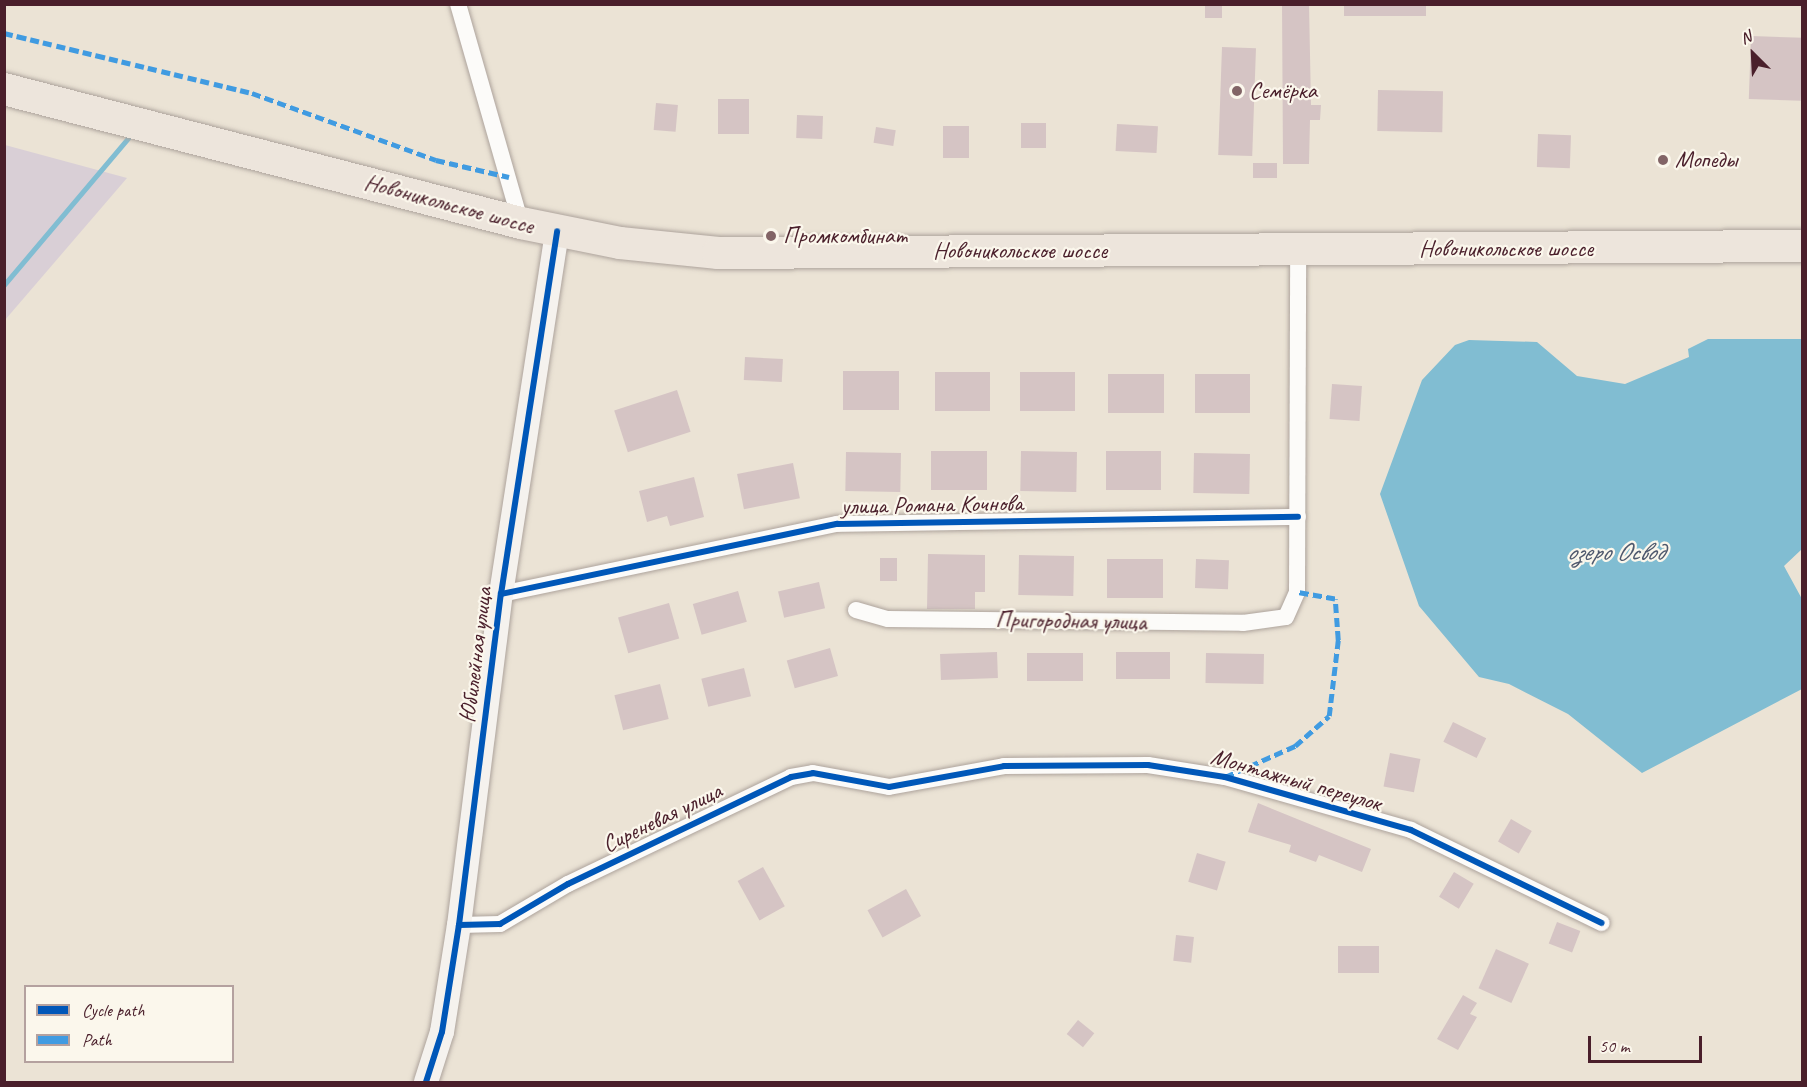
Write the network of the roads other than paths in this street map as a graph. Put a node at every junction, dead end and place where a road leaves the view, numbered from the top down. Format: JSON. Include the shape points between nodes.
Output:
{"nodes":[{"id":1,"x":458,"y":4,"type":"edge"},
{"id":2,"x":4,"y":89,"type":"edge"},
{"id":3,"x":520,"y":223,"type":"junction"},
{"id":4,"x":557,"y":231,"type":"junction"},
{"id":5,"x":1803,"y":246,"type":"edge"},
{"id":6,"x":1298,"y":250,"type":"junction"},
{"id":7,"x":1298,"y":517,"type":"junction"},
{"id":8,"x":501,"y":594,"type":"junction"},
{"id":9,"x":856,"y":610,"type":"dead end"},
{"id":10,"x":889,"y":787,"type":"joint"},
{"id":11,"x":1602,"y":923,"type":"dead end"},
{"id":12,"x":459,"y":925,"type":"junction"},
{"id":13,"x":426,"y":1083,"type":"edge"}],
"edges":[{"from":1,"to":3,"type":"street"},
{"from":2,"to":3,"type":"highway","name":"Новоникольское шоссе"},
{"from":3,"to":4,"type":"highway","name":"Новоникольское шоссе"},
{"from":4,"to":6,"type":"highway","name":"Новоникольское шоссе","via":[[718,253]]},
{"from":4,"to":8,"type":"street","name":"Юбилейная улица"},
{"from":5,"to":6,"type":"highway","name":"Новоникольское шоссе"},
{"from":6,"to":7,"type":"street"},
{"from":7,"to":8,"type":"street","name":"улица Романа Кочнова","via":[[837,524]]},
{"from":7,"to":9,"type":"street","name":"Пригородная улица","via":[[1297,592],[1286,617],[1243,623],[888,619]]},
{"from":8,"to":12,"type":"street","name":"Юбилейная улица"},
{"from":10,"to":11,"type":"street","name":"Монтажный переулок","via":[[1004,766],[1178,766],[1411,830]]},
{"from":10,"to":12,"type":"street","name":"Сиреневая улица","via":[[813,773],[791,777],[578,878],[500,924]]},
{"from":12,"to":13,"type":"street","name":"Юбилейная улица","via":[[442,1032]]}]}
